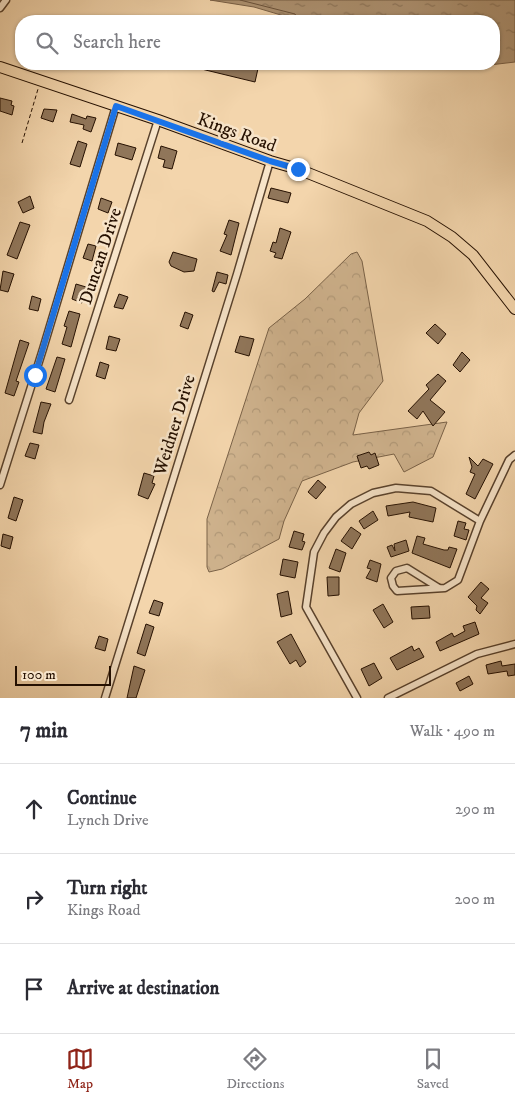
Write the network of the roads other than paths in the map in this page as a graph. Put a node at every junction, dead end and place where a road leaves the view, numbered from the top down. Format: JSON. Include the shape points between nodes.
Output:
{"nodes":[{"id":1,"x":6,"y":0,"type":"edge"},
{"id":2,"x":0,"y":8,"type":"edge"},
{"id":3,"x":0,"y":67,"type":"edge"},
{"id":4,"x":116,"y":106,"type":"junction"},
{"id":5,"x":158,"y":120,"type":"junction"},
{"id":6,"x":270,"y":161,"type":"junction"},
{"id":7,"x":515,"y":309,"type":"edge"},
{"id":8,"x":69,"y":400,"type":"dead end"},
{"id":9,"x":515,"y":454,"type":"edge"},
{"id":10,"x":0,"y":485,"type":"edge"},
{"id":11,"x":480,"y":521,"type":"junction"},
{"id":12,"x":438,"y":588,"type":"junction"},
{"id":13,"x":515,"y":644,"type":"edge"},
{"id":14,"x":105,"y":698,"type":"edge"},
{"id":15,"x":357,"y":698,"type":"edge"},
{"id":16,"x":388,"y":698,"type":"edge"}],
"edges":[{"from":1,"to":2,"type":"street"},
{"from":3,"to":4,"type":"main road","name":"Kings Road"},
{"from":4,"to":5,"type":"main road","name":"Kings Road"},
{"from":4,"to":10,"type":"street"},
{"from":5,"to":6,"type":"main road","name":"Kings Road"},
{"from":5,"to":8,"type":"street","name":"Duncan Drive"},
{"from":6,"to":7,"type":"main road","name":"Kings Road","via":[[298,169],[427,221],[473,256]]},
{"from":6,"to":14,"type":"street","name":"Weidner Drive","via":[[238,274]]},
{"from":9,"to":11,"type":"street","via":[[506,465]]},
{"from":11,"to":12,"type":"street","via":[[460,578],[450,586]]},
{"from":11,"to":15,"type":"street","via":[[430,491],[402,488],[363,497],[339,514],[324,533],[314,552],[306,607]]},
{"from":12,"to":12,"type":"street","via":[[397,591],[391,578],[396,571],[407,568]]},
{"from":13,"to":16,"type":"street","via":[[477,654]]}]}
